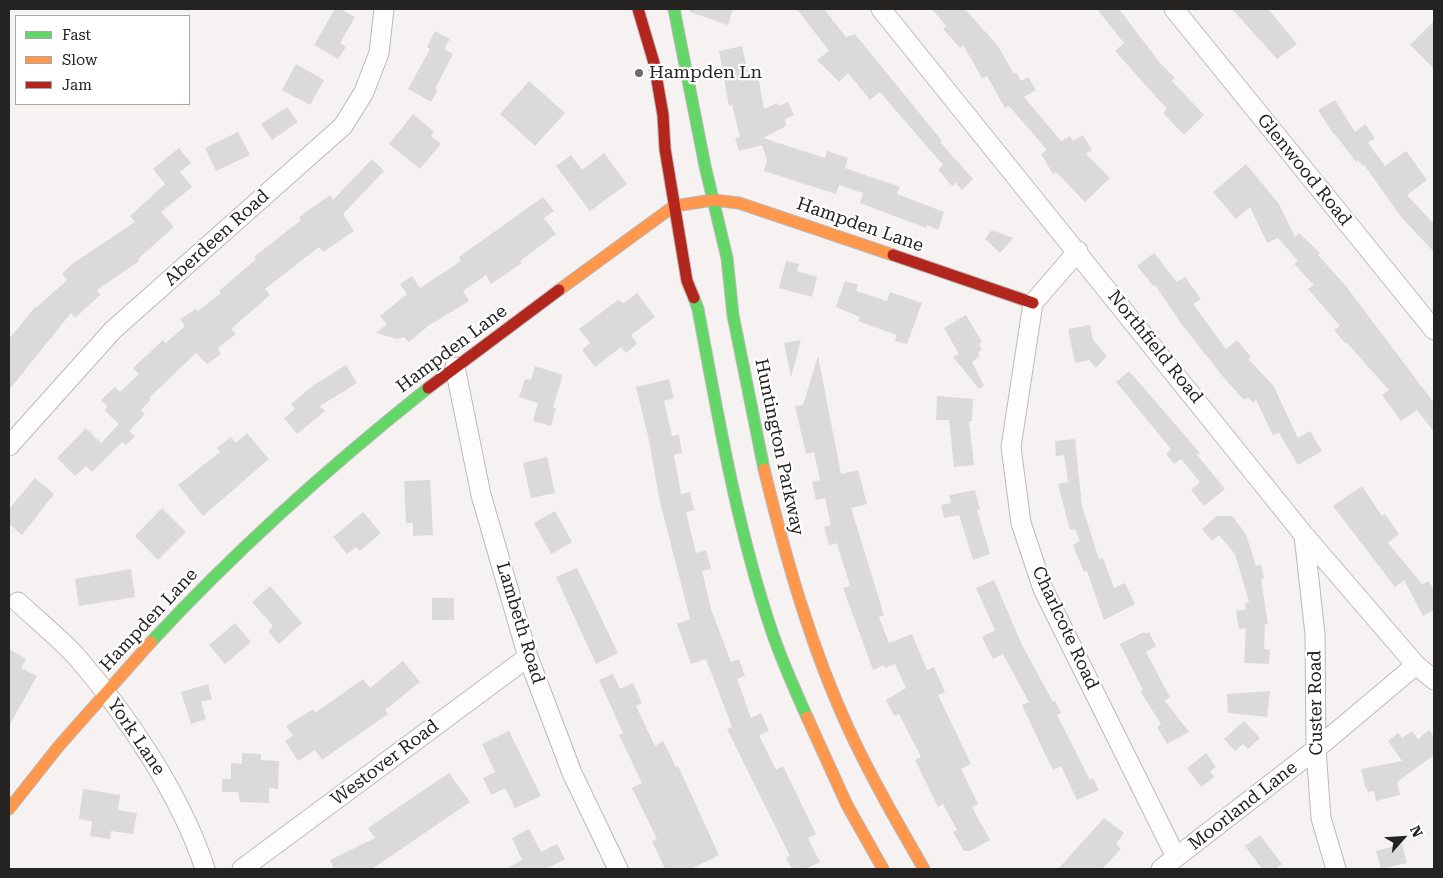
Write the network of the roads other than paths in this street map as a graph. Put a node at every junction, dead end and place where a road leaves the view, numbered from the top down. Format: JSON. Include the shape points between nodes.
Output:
{"nodes":[{"id":1,"x":384,"y":9,"type":"edge"},
{"id":2,"x":638,"y":9,"type":"edge"},
{"id":3,"x":674,"y":9,"type":"edge"},
{"id":4,"x":881,"y":9,"type":"edge"},
{"id":5,"x":1174,"y":9,"type":"edge"},
{"id":6,"x":713,"y":200,"type":"junction"},
{"id":7,"x":674,"y":206,"type":"junction"},
{"id":8,"x":1078,"y":251,"type":"junction"},
{"id":9,"x":1033,"y":303,"type":"junction"},
{"id":10,"x":1434,"y":330,"type":"edge"},
{"id":11,"x":455,"y":367,"type":"junction"},
{"id":12,"x":9,"y":446,"type":"edge"},
{"id":13,"x":1304,"y":535,"type":"junction"},
{"id":14,"x":18,"y":602,"type":"dead end"},
{"id":15,"x":528,"y":657,"type":"junction"},
{"id":16,"x":1416,"y":665,"type":"junction"},
{"id":17,"x":1434,"y":680,"type":"edge"},
{"id":18,"x":105,"y":693,"type":"junction"},
{"id":19,"x":1316,"y":749,"type":"junction"},
{"id":20,"x":9,"y":809,"type":"edge"},
{"id":21,"x":1176,"y":857,"type":"junction"},
{"id":22,"x":205,"y":869,"type":"edge"},
{"id":23,"x":242,"y":869,"type":"edge"},
{"id":24,"x":618,"y":869,"type":"edge"},
{"id":25,"x":883,"y":869,"type":"edge"},
{"id":26,"x":924,"y":869,"type":"edge"},
{"id":27,"x":1161,"y":869,"type":"edge"},
{"id":28,"x":1336,"y":869,"type":"edge"}],
"edges":[{"from":1,"to":12,"type":"street","name":"Aberdeen Road","via":[[379,53],[364,92],[343,126],[113,330]]},
{"from":2,"to":7,"type":"street","via":[[654,63]]},
{"from":3,"to":6,"type":"street","name":"Huntington Parkway"},
{"from":4,"to":8,"type":"street","name":"Northfield Road"},
{"from":5,"to":10,"type":"street","name":"Glenwood Road"},
{"from":6,"to":7,"type":"street","name":"Hampden Lane"},
{"from":6,"to":9,"type":"street","name":"Hampden Lane","via":[[739,202]]},
{"from":6,"to":26,"type":"street","name":"Huntington Parkway","via":[[727,258],[733,315],[760,452],[782,544],[801,605],[849,730]]},
{"from":7,"to":11,"type":"street","name":"Hampden Lane"},
{"from":7,"to":25,"type":"street","via":[[687,281],[699,315],[730,478],[770,627],[847,805]]},
{"from":8,"to":9,"type":"street"},
{"from":8,"to":13,"type":"street","name":"Northfield Road"},
{"from":9,"to":21,"type":"street","name":"Charlcote Road","via":[[1011,447],[1020,523],[1043,589]]},
{"from":11,"to":15,"type":"street","name":"Lambeth Road","via":[[481,495]]},
{"from":11,"to":18,"type":"street","name":"Hampden Lane","via":[[359,444],[250,540]]},
{"from":13,"to":16,"type":"street","name":"Northfield Road"},
{"from":13,"to":19,"type":"street","name":"Custer Road","via":[[1315,634]]},
{"from":14,"to":18,"type":"street","name":"York Lane","via":[[74,655]]},
{"from":15,"to":23,"type":"street","name":"Westover Road"},
{"from":15,"to":24,"type":"street","name":"Lambeth Road","via":[[572,773]]},
{"from":16,"to":17,"type":"street","name":"Northfield Road"},
{"from":16,"to":19,"type":"street","name":"Moorland Lane"},
{"from":18,"to":20,"type":"street","name":"Hampden Lane"},
{"from":18,"to":22,"type":"street","name":"York Lane","via":[[168,785]]},
{"from":19,"to":21,"type":"street","name":"Moorland Lane"},
{"from":19,"to":28,"type":"street","name":"Custer Road","via":[[1320,818]]},
{"from":21,"to":27,"type":"street","name":"Moorland Lane"}]}
